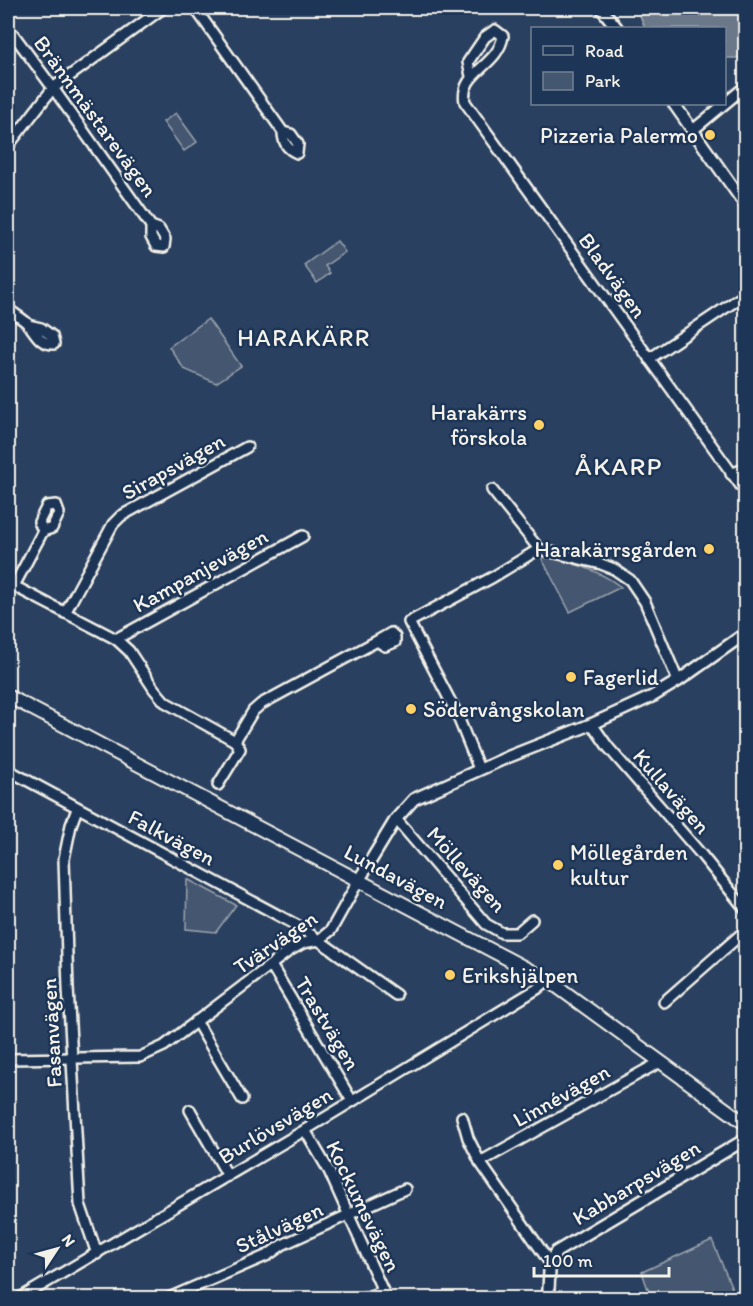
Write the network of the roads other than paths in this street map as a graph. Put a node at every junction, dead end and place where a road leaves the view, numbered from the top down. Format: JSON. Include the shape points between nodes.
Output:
{"nodes":[{"id":1,"x":163,"y":8,"type":"edge"},
{"id":2,"x":195,"y":8,"type":"edge"},
{"id":3,"x":601,"y":8,"type":"edge"},
{"id":4,"x":616,"y":27,"type":"edge"},
{"id":5,"x":8,"y":32,"type":"edge"},
{"id":6,"x":471,"y":76,"type":"junction"},
{"id":7,"x":746,"y":86,"type":"edge"},
{"id":8,"x":53,"y":88,"type":"junction"},
{"id":9,"x":726,"y":103,"type":"edge"},
{"id":10,"x":675,"y":105,"type":"edge"},
{"id":11,"x":723,"y":105,"type":"edge"},
{"id":12,"x":693,"y":130,"type":"junction"},
{"id":13,"x":284,"y":132,"type":"dead end"},
{"id":14,"x":8,"y":146,"type":"edge"},
{"id":15,"x":746,"y":206,"type":"edge"},
{"id":16,"x":151,"y":226,"type":"dead end"},
{"id":17,"x":746,"y":294,"type":"edge"},
{"id":18,"x":8,"y":309,"type":"edge"},
{"id":19,"x":28,"y":324,"type":"dead end"},
{"id":20,"x":650,"y":359,"type":"junction"},
{"id":21,"x":247,"y":447,"type":"dead end"},
{"id":22,"x":746,"y":468,"type":"edge"},
{"id":23,"x":731,"y":474,"type":"junction"},
{"id":24,"x":492,"y":490,"type":"dead end"},
{"id":25,"x":746,"y":493,"type":"edge"},
{"id":26,"x":43,"y":531,"type":"dead end"},
{"id":27,"x":303,"y":536,"type":"dead end"},
{"id":28,"x":538,"y":549,"type":"junction"},
{"id":29,"x":11,"y":584,"type":"edge"},
{"id":30,"x":65,"y":613,"type":"junction"},
{"id":31,"x":746,"y":633,"type":"edge"},
{"id":32,"x":116,"y":639,"type":"junction"},
{"id":33,"x":377,"y":641,"type":"dead end"},
{"id":34,"x":678,"y":681,"type":"junction"},
{"id":35,"x":8,"y":696,"type":"edge"},
{"id":36,"x":592,"y":724,"type":"junction"},
{"id":37,"x":235,"y":741,"type":"junction"},
{"id":38,"x":479,"y":769,"type":"junction"},
{"id":39,"x":8,"y":770,"type":"edge"},
{"id":40,"x":218,"y":785,"type":"dead end"},
{"id":41,"x":77,"y":809,"type":"junction"},
{"id":42,"x":396,"y":819,"type":"junction"},
{"id":43,"x":359,"y":880,"type":"junction"},
{"id":44,"x":746,"y":910,"type":"edge"},
{"id":45,"x":532,"y":920,"type":"dead end"},
{"id":46,"x":746,"y":930,"type":"edge"},
{"id":47,"x":319,"y":940,"type":"junction"},
{"id":48,"x":271,"y":965,"type":"junction"},
{"id":49,"x":548,"y":980,"type":"junction"},
{"id":50,"x":396,"y":995,"type":"dead end"},
{"id":51,"x":664,"y":1002,"type":"dead end"},
{"id":52,"x":196,"y":1021,"type":"junction"},
{"id":53,"x":8,"y":1059,"type":"edge"},
{"id":54,"x":72,"y":1059,"type":"junction"},
{"id":55,"x":660,"y":1062,"type":"junction"},
{"id":56,"x":242,"y":1099,"type":"dead end"},
{"id":57,"x":352,"y":1101,"type":"junction"},
{"id":58,"x":190,"y":1110,"type":"dead end"},
{"id":59,"x":462,"y":1117,"type":"dead end"},
{"id":60,"x":746,"y":1124,"type":"edge"},
{"id":61,"x":306,"y":1130,"type":"junction"},
{"id":62,"x":746,"y":1139,"type":"edge"},
{"id":63,"x":480,"y":1162,"type":"junction"},
{"id":64,"x":228,"y":1176,"type":"junction"},
{"id":65,"x":405,"y":1190,"type":"dead end"},
{"id":66,"x":349,"y":1215,"type":"junction"},
{"id":67,"x":97,"y":1254,"type":"junction"},
{"id":68,"x":550,"y":1263,"type":"junction"},
{"id":69,"x":385,"y":1295,"type":"edge"},
{"id":70,"x":20,"y":1299,"type":"edge"},
{"id":71,"x":169,"y":1299,"type":"edge"},
{"id":72,"x":365,"y":1299,"type":"edge"},
{"id":73,"x":549,"y":1299,"type":"edge"}],
"edges":[{"from":1,"to":8,"type":"street"},
{"from":2,"to":13,"type":"street"},
{"from":3,"to":4,"type":"street"},
{"from":5,"to":8,"type":"street","name":"Brännmästarevägen"},
{"from":6,"to":6,"type":"street","name":"Bladvägen","via":[[468,62],[485,37],[495,30],[503,36],[499,49],[481,71]]},
{"from":6,"to":20,"type":"street","name":"Bladvägen","via":[[463,92],[465,102]]},
{"from":7,"to":9,"type":"street"},
{"from":8,"to":14,"type":"street"},
{"from":8,"to":16,"type":"street","name":"Brännmästarevägen"},
{"from":10,"to":12,"type":"street"},
{"from":11,"to":12,"type":"street"},
{"from":12,"to":15,"type":"street"},
{"from":17,"to":20,"type":"street"},
{"from":18,"to":19,"type":"street"},
{"from":20,"to":23,"type":"street","name":"Bladvägen"},
{"from":21,"to":30,"type":"street","name":"Sirapsvägen","via":[[121,516]]},
{"from":22,"to":23,"type":"street"},
{"from":23,"to":25,"type":"street","name":"Bladvägen"},
{"from":24,"to":28,"type":"street"},
{"from":26,"to":29,"type":"street"},
{"from":27,"to":32,"type":"street","name":"Kampanjevägen"},
{"from":28,"to":34,"type":"street","via":[[601,564],[630,580],[645,602]]},
{"from":28,"to":38,"type":"street","via":[[494,577],[409,621],[440,678]]},
{"from":29,"to":30,"type":"street"},
{"from":30,"to":32,"type":"street"},
{"from":31,"to":34,"type":"street"},
{"from":32,"to":37,"type":"street","via":[[165,702]]},
{"from":33,"to":37,"type":"street","via":[[261,704]]},
{"from":34,"to":36,"type":"street"},
{"from":35,"to":43,"type":"main road","name":"Lundavägen"},
{"from":36,"to":38,"type":"street"},
{"from":36,"to":44,"type":"street","name":"Kullavägen"},
{"from":37,"to":40,"type":"street","via":[[240,748]]},
{"from":38,"to":42,"type":"street","via":[[414,799]]},
{"from":39,"to":41,"type":"street","name":"Falkvägen"},
{"from":41,"to":47,"type":"street","name":"Falkvägen"},
{"from":41,"to":54,"type":"street","name":"Fasanvägen","via":[[64,859]]},
{"from":42,"to":43,"type":"street"},
{"from":42,"to":45,"type":"street","name":"Möllevägen","via":[[486,924],[502,933],[517,933]]},
{"from":43,"to":47,"type":"street","name":"Tvärvägen","via":[[331,930]]},
{"from":43,"to":49,"type":"main road","name":"Lundavägen"},
{"from":46,"to":51,"type":"street"},
{"from":47,"to":48,"type":"street","name":"Tvärvägen","via":[[303,943]]},
{"from":47,"to":50,"type":"street","name":"Falkvägen"},
{"from":48,"to":52,"type":"street","name":"Tvärvägen"},
{"from":48,"to":57,"type":"street","name":"Trastvägen"},
{"from":49,"to":55,"type":"main road","name":"Lundavägen"},
{"from":49,"to":57,"type":"street","name":"Burlövsvägen"},
{"from":52,"to":54,"type":"street","name":"Tvärvägen","via":[[164,1046],[140,1057]]},
{"from":52,"to":56,"type":"street"},
{"from":53,"to":54,"type":"street","name":"Tvärvägen"},
{"from":54,"to":67,"type":"street","name":"Fasanvägen","via":[[80,1204]]},
{"from":55,"to":60,"type":"main road","name":"Lundavägen"},
{"from":55,"to":63,"type":"street","name":"Linnévägen"},
{"from":57,"to":61,"type":"street","name":"Burlövsvägen"},
{"from":58,"to":64,"type":"street"},
{"from":59,"to":63,"type":"street"},
{"from":61,"to":64,"type":"street","name":"Burlövsvägen"},
{"from":61,"to":66,"type":"street","name":"Kockumsvägen"},
{"from":62,"to":68,"type":"street","name":"Kabbarpsvägen","via":[[556,1252]]},
{"from":63,"to":68,"type":"street"},
{"from":64,"to":67,"type":"street","name":"Burlövsvägen"},
{"from":65,"to":66,"type":"street","name":"Stålvägen"},
{"from":66,"to":69,"type":"street","name":"Kockumsvägen"},
{"from":66,"to":71,"type":"street","name":"Stålvägen"},
{"from":67,"to":70,"type":"street","name":"Burlövsvägen"},
{"from":68,"to":73,"type":"street"},
{"from":69,"to":72,"type":"street"}]}
